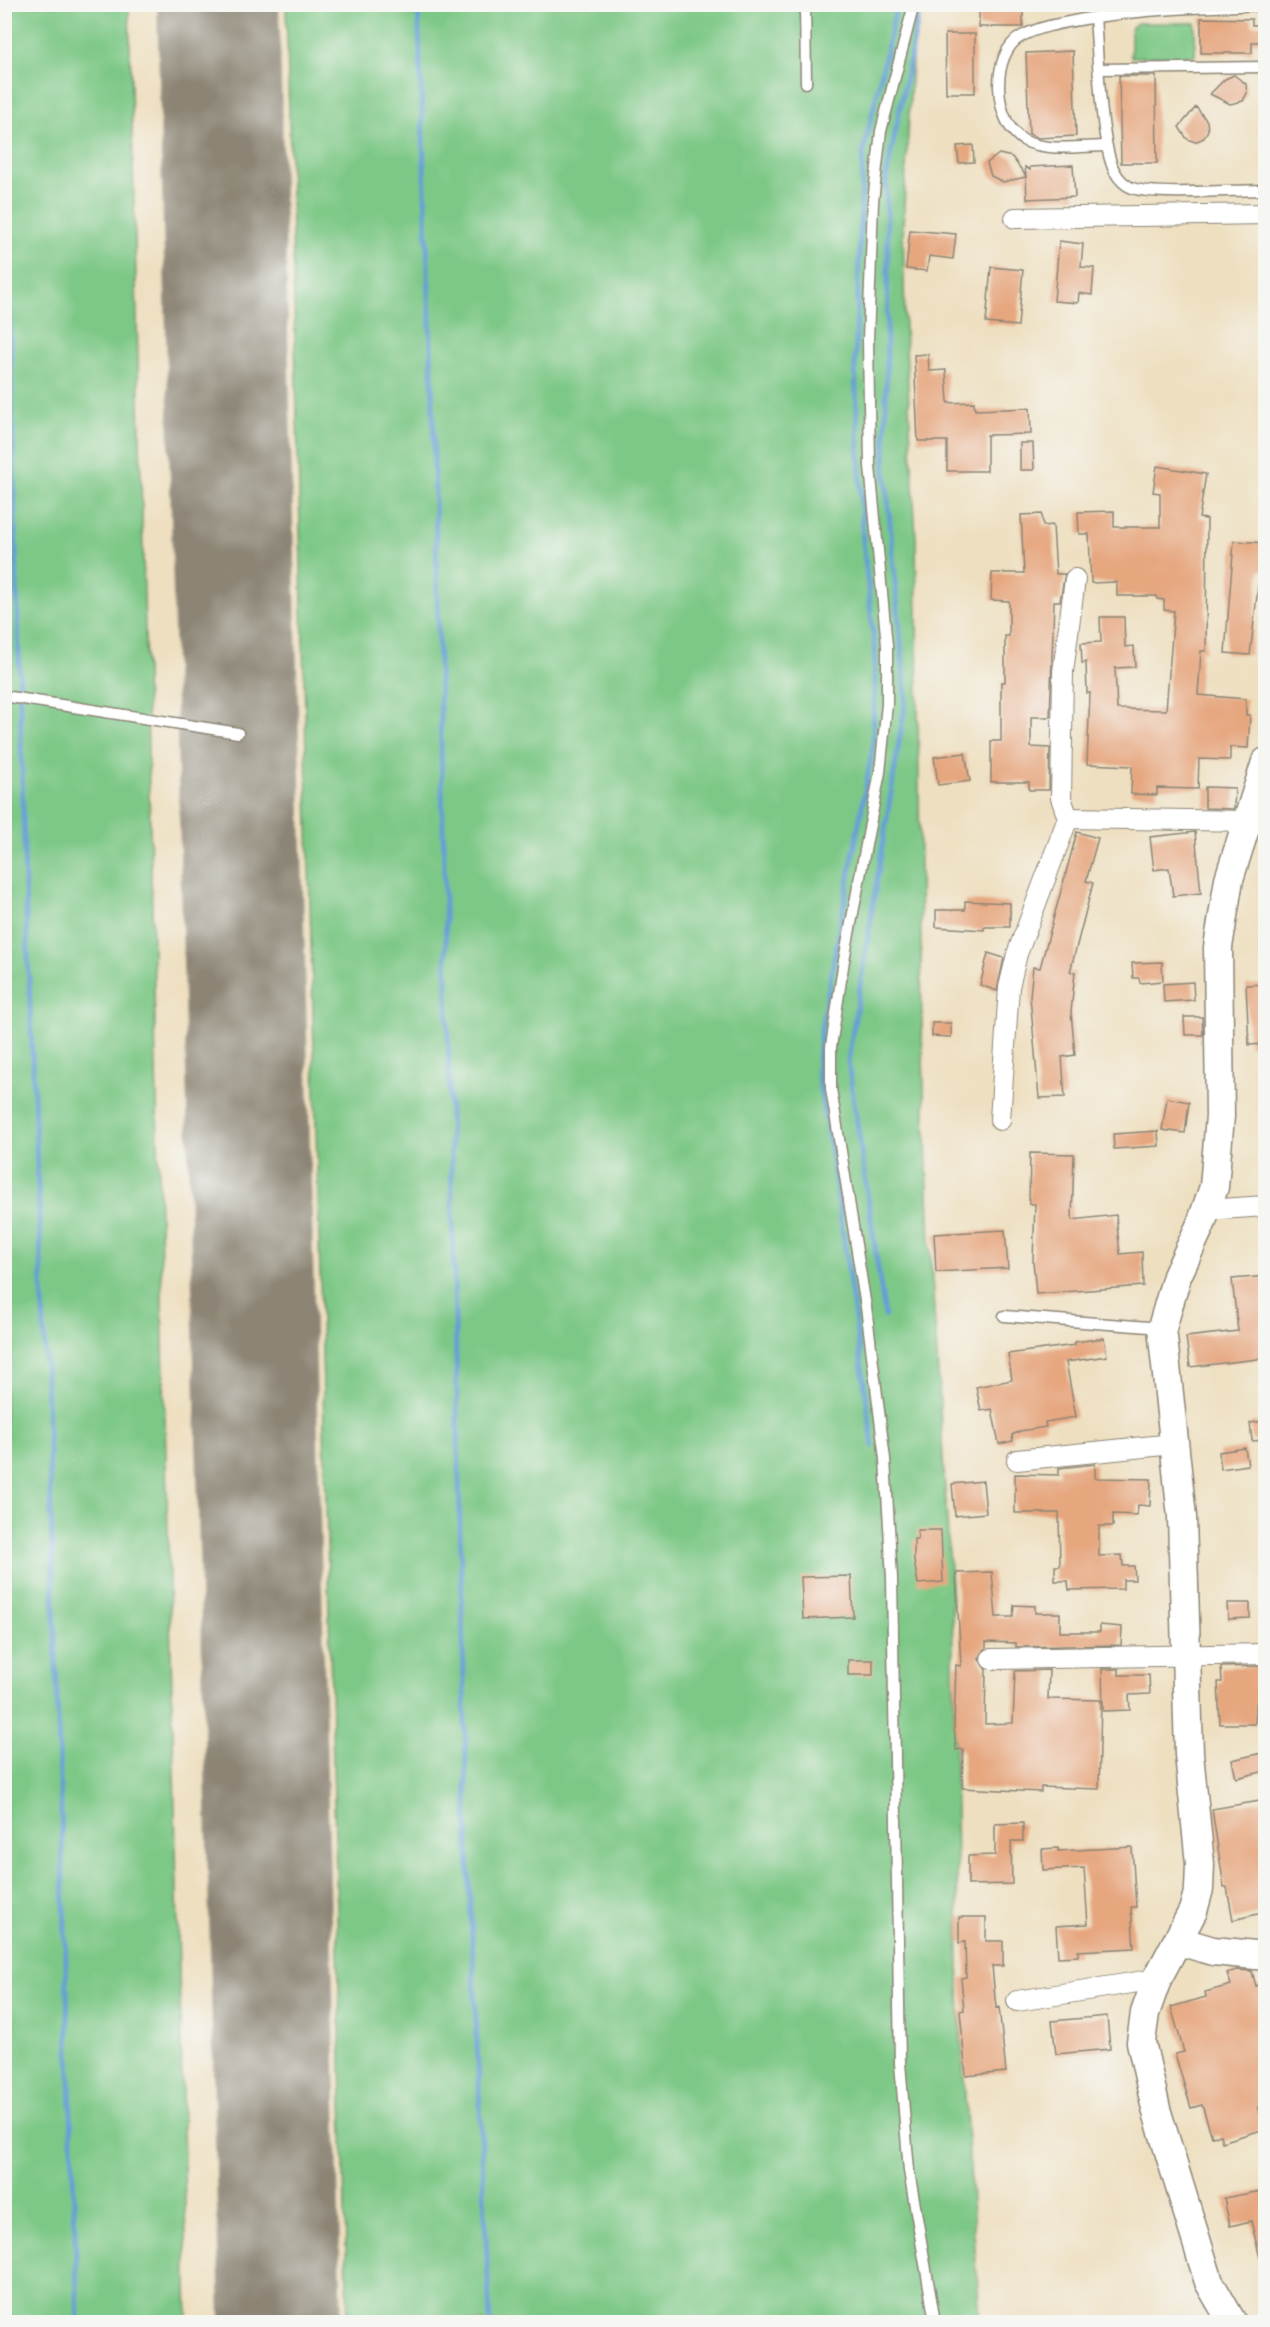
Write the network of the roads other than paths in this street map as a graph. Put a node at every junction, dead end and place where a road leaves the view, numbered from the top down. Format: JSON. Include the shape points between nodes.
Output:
{"nodes":[{"id":1,"x":805,"y":4,"type":"edge"},
{"id":2,"x":914,"y":4,"type":"edge"},
{"id":3,"x":1266,"y":5,"type":"edge"},
{"id":4,"x":1095,"y":17,"type":"junction"},
{"id":5,"x":1266,"y":67,"type":"edge"},
{"id":6,"x":1100,"y":69,"type":"junction"},
{"id":7,"x":806,"y":83,"type":"dead end"},
{"id":8,"x":1107,"y":146,"type":"junction"},
{"id":9,"x":1266,"y":190,"type":"edge"},
{"id":10,"x":1266,"y":214,"type":"edge"},
{"id":11,"x":1015,"y":218,"type":"dead end"},
{"id":12,"x":1075,"y":579,"type":"dead end"},
{"id":13,"x":8,"y":697,"type":"edge"},
{"id":14,"x":238,"y":733,"type":"dead end"},
{"id":15,"x":1266,"y":762,"type":"edge"},
{"id":16,"x":1068,"y":818,"type":"junction"},
{"id":17,"x":1248,"y":821,"type":"junction"},
{"id":18,"x":1000,"y":1120,"type":"dead end"},
{"id":19,"x":1266,"y":1206,"type":"edge"},
{"id":20,"x":1206,"y":1210,"type":"junction"},
{"id":21,"x":1004,"y":1316,"type":"dead end"},
{"id":22,"x":1162,"y":1328,"type":"junction"},
{"id":23,"x":1173,"y":1444,"type":"junction"},
{"id":24,"x":1017,"y":1460,"type":"dead end"},
{"id":25,"x":1266,"y":1654,"type":"edge"},
{"id":26,"x":1185,"y":1656,"type":"junction"},
{"id":27,"x":991,"y":1659,"type":"dead end"},
{"id":28,"x":1179,"y":1941,"type":"junction"},
{"id":29,"x":1266,"y":1956,"type":"edge"},
{"id":30,"x":1156,"y":1979,"type":"junction"},
{"id":31,"x":1017,"y":2001,"type":"dead end"},
{"id":32,"x":935,"y":2322,"type":"edge"},
{"id":33,"x":1232,"y":2322,"type":"edge"}],
"edges":[{"from":1,"to":7,"type":"lane"},
{"from":2,"to":32,"type":"lane","via":[[881,131],[873,202],[868,340],[870,466],[887,646],[887,704],[880,772],[831,1047],[831,1089],[866,1307],[885,1459],[892,1578],[900,2063],[909,2171]]},
{"from":3,"to":4,"type":"lane"},
{"from":4,"to":6,"type":"lane"},
{"from":4,"to":8,"type":"lane","via":[[1054,24],[1023,35],[1007,49],[998,75],[1005,117],[1025,141],[1042,146]]},
{"from":5,"to":6,"type":"lane"},
{"from":6,"to":8,"type":"lane"},
{"from":8,"to":9,"type":"lane","via":[[1115,172],[1133,188]]},
{"from":10,"to":11,"type":"street"},
{"from":12,"to":16,"type":"street","via":[[1064,672],[1061,798]]},
{"from":13,"to":14,"type":"lane"},
{"from":15,"to":17,"type":"street"},
{"from":16,"to":17,"type":"street"},
{"from":16,"to":18,"type":"street","via":[[1017,954],[1009,987]]},
{"from":17,"to":20,"type":"street","via":[[1229,879],[1218,947],[1220,1116],[1214,1187]]},
{"from":19,"to":20,"type":"street"},
{"from":20,"to":22,"type":"street","via":[[1177,1276]]},
{"from":21,"to":22,"type":"lane"},
{"from":22,"to":23,"type":"street"},
{"from":23,"to":24,"type":"street"},
{"from":23,"to":26,"type":"street","via":[[1182,1517]]},
{"from":25,"to":26,"type":"street"},
{"from":26,"to":27,"type":"street"},
{"from":26,"to":28,"type":"street","via":[[1189,1754],[1200,1864],[1199,1889]]},
{"from":28,"to":29,"type":"street","via":[[1213,1951]]},
{"from":28,"to":30,"type":"street"},
{"from":30,"to":31,"type":"street"},
{"from":30,"to":33,"type":"street","via":[[1141,2042],[1159,2120],[1209,2282]]}]}
